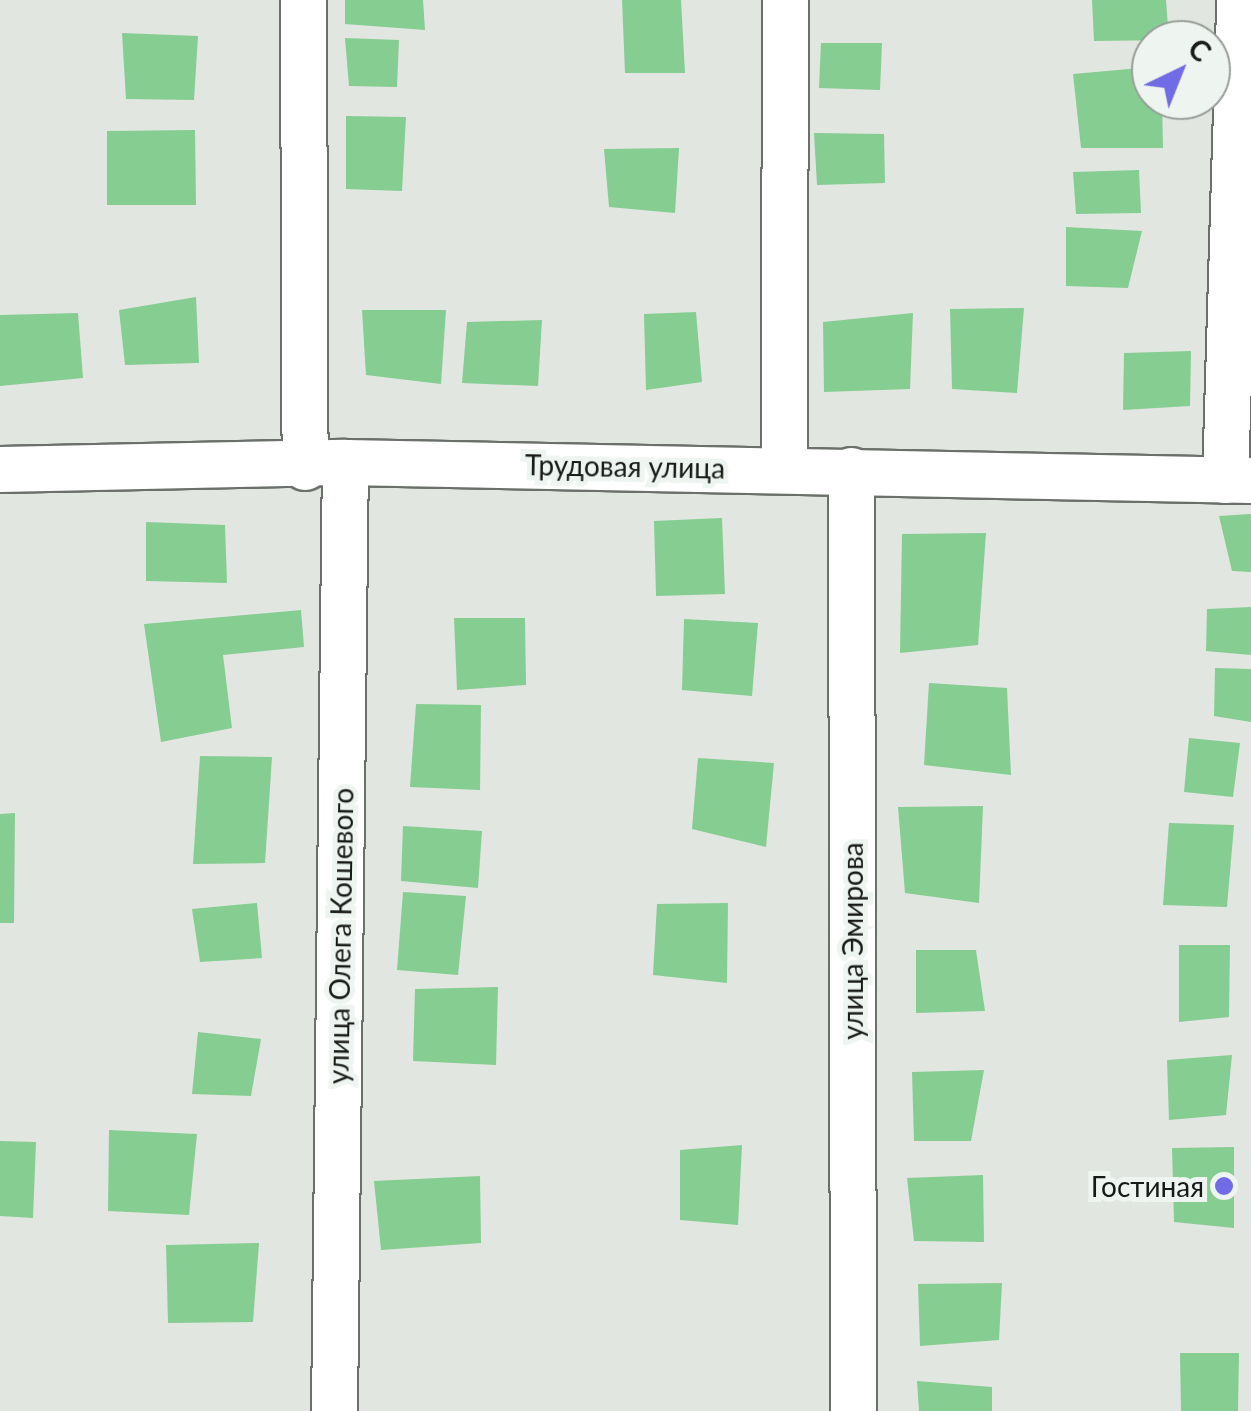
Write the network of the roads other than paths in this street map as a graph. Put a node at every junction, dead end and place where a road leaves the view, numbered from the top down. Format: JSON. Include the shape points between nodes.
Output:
{"nodes":[{"id":1,"x":302,"y":0,"type":"edge"},
{"id":2,"x":784,"y":0,"type":"edge"},
{"id":3,"x":1239,"y":0,"type":"edge"},
{"id":4,"x":325,"y":464,"type":"junction"},
{"id":5,"x":784,"y":468,"type":"junction"},
{"id":6,"x":0,"y":469,"type":"edge"},
{"id":7,"x":852,"y":470,"type":"junction"},
{"id":8,"x":1238,"y":480,"type":"edge"},
{"id":9,"x":334,"y":1411,"type":"edge"},
{"id":10,"x":853,"y":1411,"type":"edge"}],
"edges":[{"from":1,"to":4,"type":"street","name":"улица Олега Кошевого"},
{"from":2,"to":5,"type":"street"},
{"from":3,"to":8,"type":"street"},
{"from":4,"to":5,"type":"street","name":"Трудовая улица"},
{"from":4,"to":6,"type":"street","name":"Трудовая улица"},
{"from":4,"to":9,"type":"street","name":"улица Олега Кошевого"},
{"from":5,"to":7,"type":"street","name":"Трудовая улица"},
{"from":7,"to":8,"type":"street","name":"Трудовая улица"},
{"from":7,"to":10,"type":"street","name":"улица Эмирова"}]}
